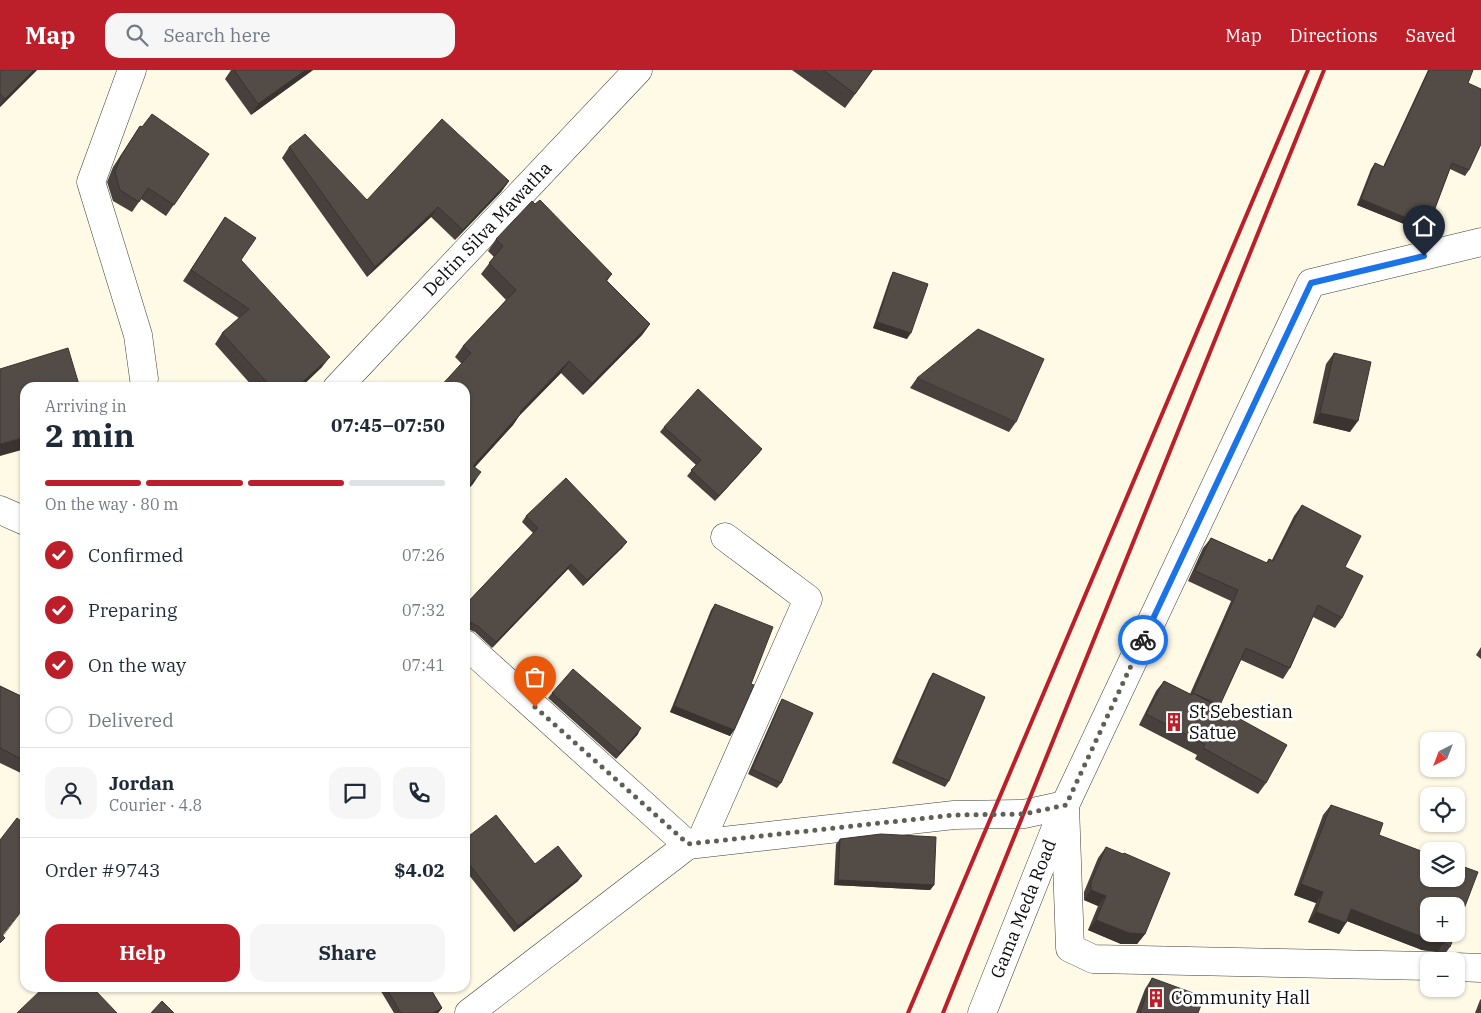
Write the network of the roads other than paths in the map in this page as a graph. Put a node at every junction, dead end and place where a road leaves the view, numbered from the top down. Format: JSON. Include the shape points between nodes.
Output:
{"nodes":[{"id":1,"x":132,"y":70,"type":"edge"},
{"id":2,"x":638,"y":70,"type":"edge"},
{"id":3,"x":1481,"y":242,"type":"edge"},
{"id":4,"x":147,"y":382,"type":"edge"},
{"id":5,"x":343,"y":382,"type":"edge"},
{"id":6,"x":0,"y":510,"type":"edge"},
{"id":7,"x":20,"y":519,"type":"edge"},
{"id":8,"x":725,"y":537,"type":"dead end"},
{"id":9,"x":470,"y":648,"type":"edge"},
{"id":10,"x":1066,"y":805,"type":"junction"},
{"id":11,"x":694,"y":844,"type":"junction"},
{"id":12,"x":1420,"y":966,"type":"edge"},
{"id":13,"x":1465,"y":967,"type":"edge"},
{"id":14,"x":1481,"y":968,"type":"edge"},
{"id":15,"x":469,"y":1013,"type":"edge"},
{"id":16,"x":982,"y":1013,"type":"edge"}],
"edges":[{"from":1,"to":4,"type":"street","via":[[91,182],[138,335]]},
{"from":2,"to":5,"type":"street","name":"Deltin Silva Mawatha"},
{"from":3,"to":10,"type":"street","name":"Gama Meda Road","via":[[1311,283]]},
{"from":6,"to":7,"type":"street"},
{"from":8,"to":11,"type":"street","via":[[808,599]]},
{"from":9,"to":11,"type":"street"},
{"from":10,"to":11,"type":"street","via":[[1024,814],[954,815]]},
{"from":10,"to":12,"type":"street","via":[[1070,948],[1093,959]]},
{"from":10,"to":16,"type":"street","name":"Gama Meda Road"},
{"from":11,"to":15,"type":"street"},
{"from":13,"to":14,"type":"street"}]}
